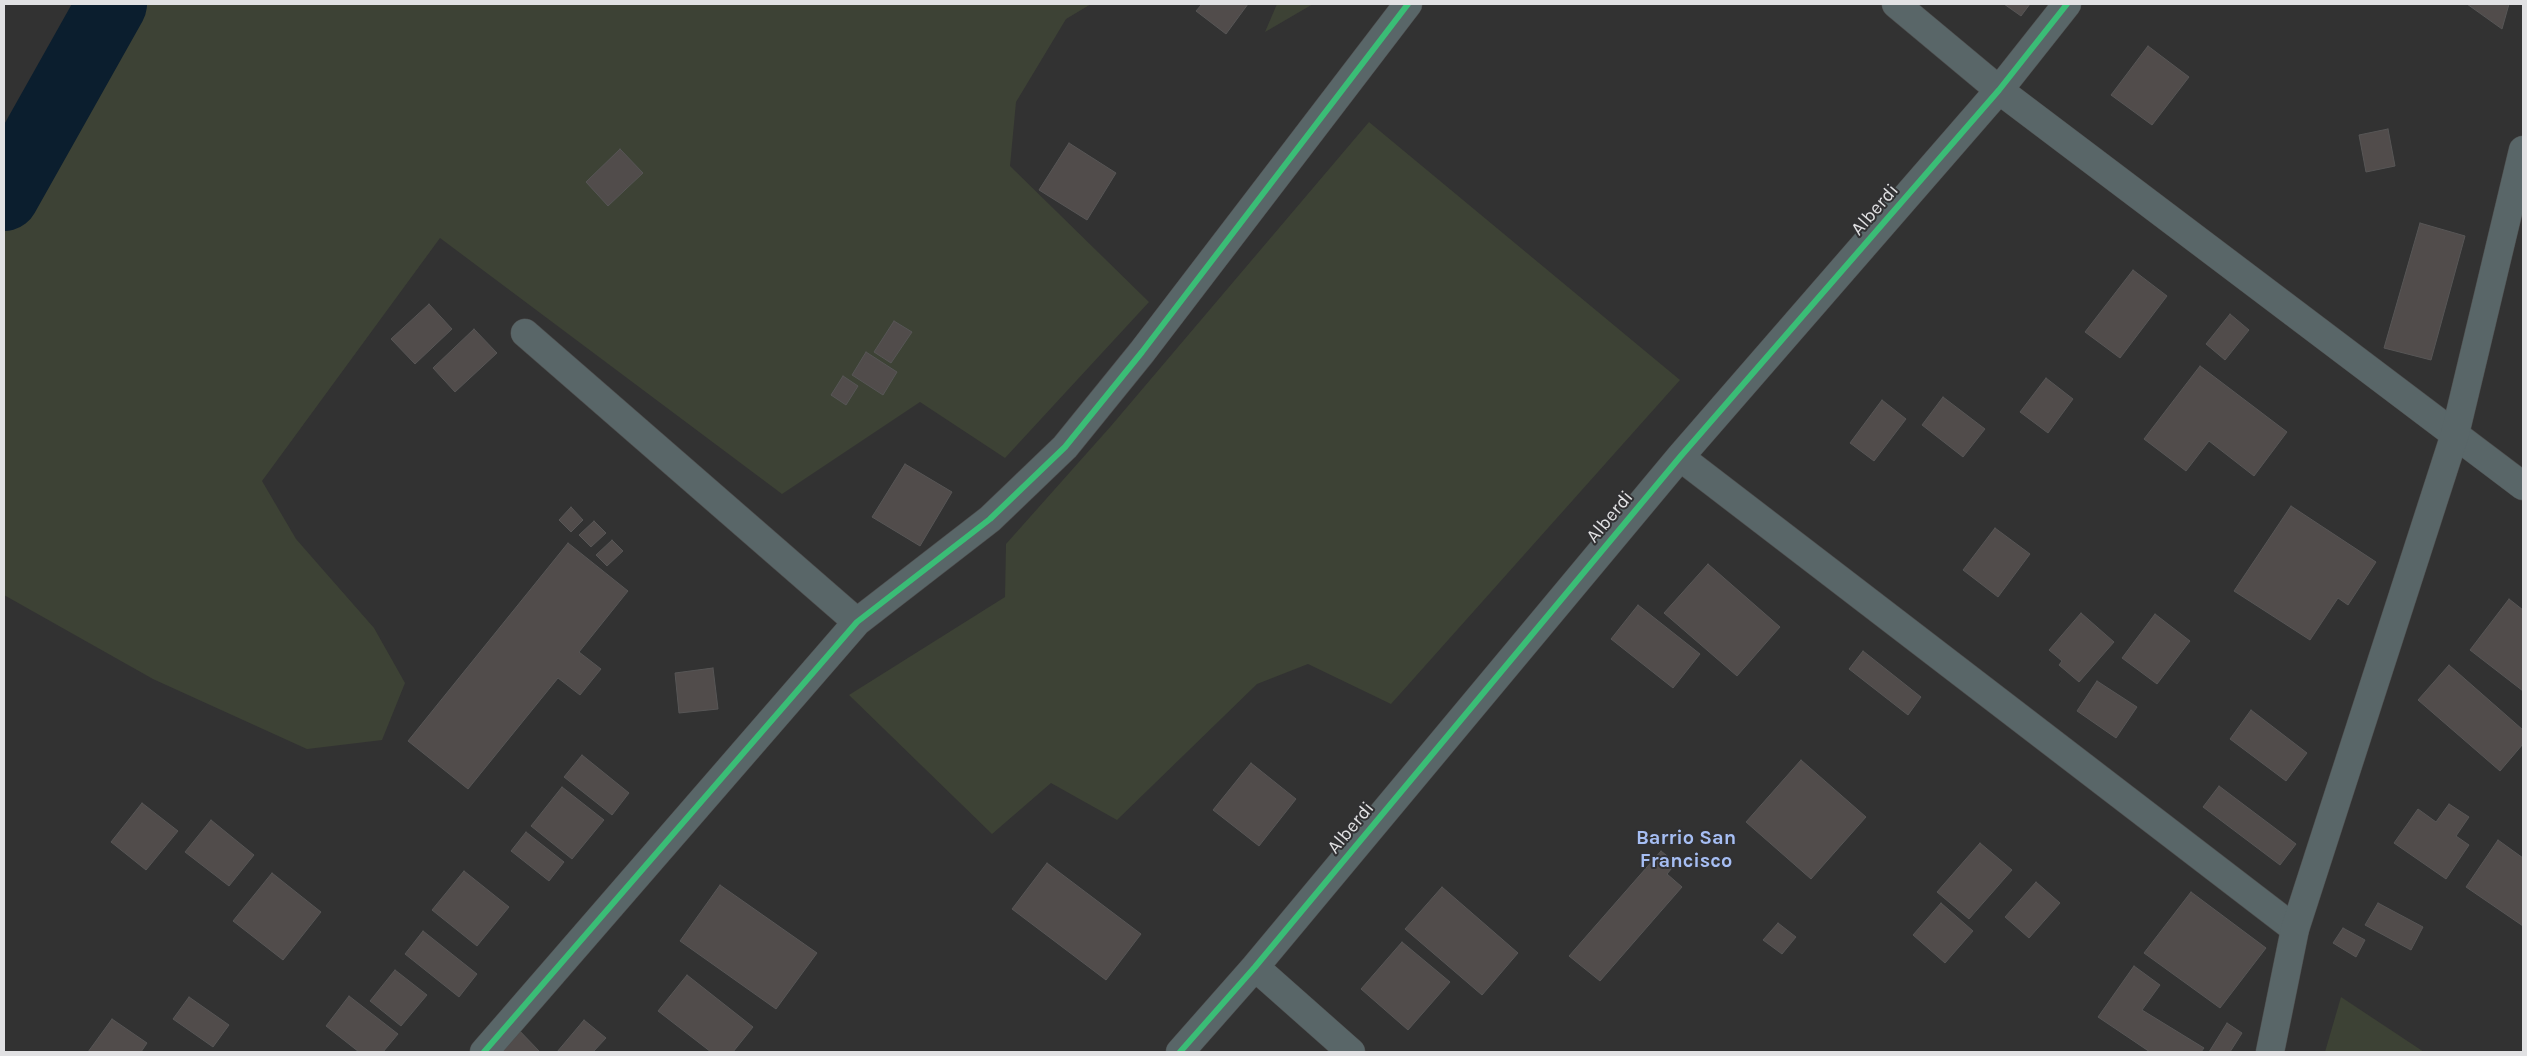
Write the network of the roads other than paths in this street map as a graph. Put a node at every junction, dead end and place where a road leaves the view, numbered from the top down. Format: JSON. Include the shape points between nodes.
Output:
{"nodes":[{"id":1,"x":1408,"y":4,"type":"edge"},
{"id":2,"x":1896,"y":4,"type":"edge"},
{"id":3,"x":2067,"y":4,"type":"edge"},
{"id":4,"x":1999,"y":90,"type":"junction"},
{"id":5,"x":2523,"y":150,"type":"edge"},
{"id":6,"x":525,"y":333,"type":"dead end"},
{"id":7,"x":2455,"y":434,"type":"junction"},
{"id":8,"x":1680,"y":457,"type":"junction"},
{"id":9,"x":2523,"y":486,"type":"edge"},
{"id":10,"x":857,"y":622,"type":"junction"},
{"id":11,"x":2295,"y":929,"type":"junction"},
{"id":12,"x":1255,"y":967,"type":"junction"},
{"id":13,"x":484,"y":1052,"type":"edge"},
{"id":14,"x":1180,"y":1052,"type":"edge"},
{"id":15,"x":1351,"y":1052,"type":"edge"},
{"id":16,"x":2270,"y":1052,"type":"edge"}],
"edges":[{"from":1,"to":10,"type":"street","via":[[1142,352],[1065,447],[990,519]]},
{"from":2,"to":4,"type":"street"},
{"from":3,"to":4,"type":"street","name":"Alberdi"},
{"from":4,"to":7,"type":"street"},
{"from":4,"to":8,"type":"street","name":"Alberdi"},
{"from":5,"to":7,"type":"street"},
{"from":6,"to":10,"type":"street"},
{"from":7,"to":9,"type":"street"},
{"from":7,"to":11,"type":"street"},
{"from":8,"to":11,"type":"street"},
{"from":8,"to":12,"type":"street","name":"Alberdi"},
{"from":10,"to":13,"type":"street"},
{"from":11,"to":16,"type":"street"},
{"from":12,"to":14,"type":"street","name":"Alberdi"},
{"from":12,"to":15,"type":"street"}]}
